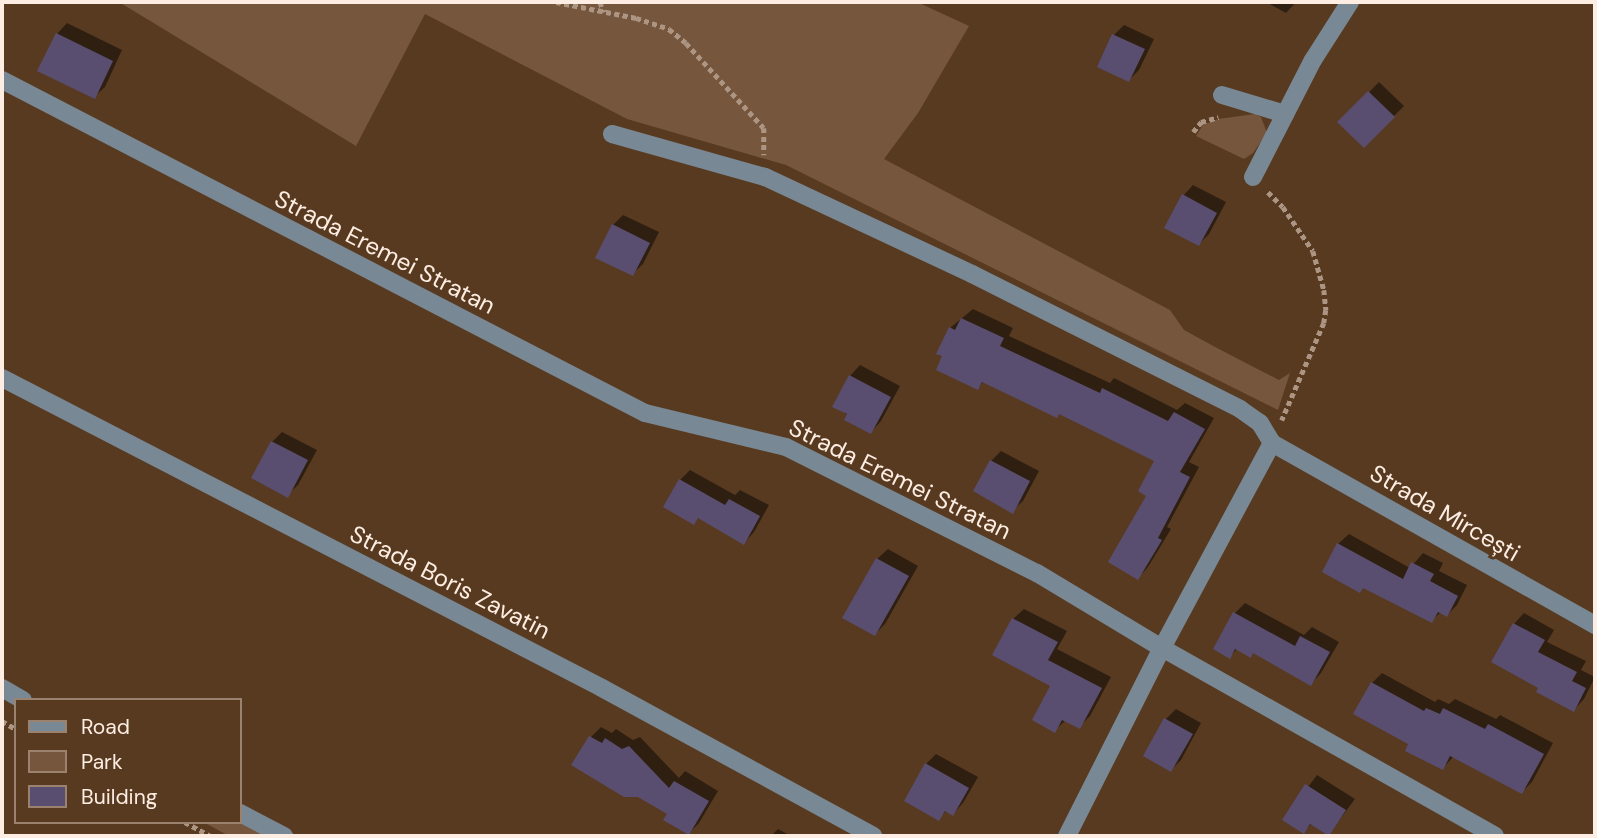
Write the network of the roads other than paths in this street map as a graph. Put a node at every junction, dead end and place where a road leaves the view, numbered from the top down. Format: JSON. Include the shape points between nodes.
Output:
{"nodes":[{"id":1,"x":1350,"y":2,"type":"edge"},
{"id":2,"x":2,"y":80,"type":"edge"},
{"id":3,"x":1222,"y":95,"type":"dead end"},
{"id":4,"x":1285,"y":114,"type":"junction"},
{"id":5,"x":612,"y":134,"type":"dead end"},
{"id":6,"x":1253,"y":177,"type":"road end"},
{"id":7,"x":2,"y":379,"type":"edge"},
{"id":8,"x":1272,"y":443,"type":"junction"},
{"id":9,"x":1595,"y":625,"type":"edge"},
{"id":10,"x":1162,"y":648,"type":"junction"},
{"id":11,"x":2,"y":688,"type":"edge"},
{"id":12,"x":20,"y":698,"type":"edge"},
{"id":13,"x":242,"y":814,"type":"edge"},
{"id":14,"x":284,"y":836,"type":"edge"},
{"id":15,"x":873,"y":836,"type":"edge"},
{"id":16,"x":1067,"y":836,"type":"edge"},
{"id":17,"x":1495,"y":836,"type":"edge"}],
"edges":[{"from":1,"to":4,"type":"street"},
{"from":2,"to":10,"type":"street","name":"Strada Eremei Stratan","via":[[645,413],[786,447],[1037,573]]},
{"from":3,"to":4,"type":"street"},
{"from":4,"to":6,"type":"street"},
{"from":5,"to":8,"type":"street","via":[[765,177],[972,274],[1240,409],[1260,423]]},
{"from":7,"to":15,"type":"street","name":"Strada Boris Zavatin","via":[[603,688]]},
{"from":8,"to":9,"type":"street","name":"Strada Mircești"},
{"from":8,"to":10,"type":"street"},
{"from":10,"to":16,"type":"street"},
{"from":10,"to":17,"type":"street","name":"Strada Eremei Stratan"},
{"from":11,"to":12,"type":"street"},
{"from":13,"to":14,"type":"street"}]}
